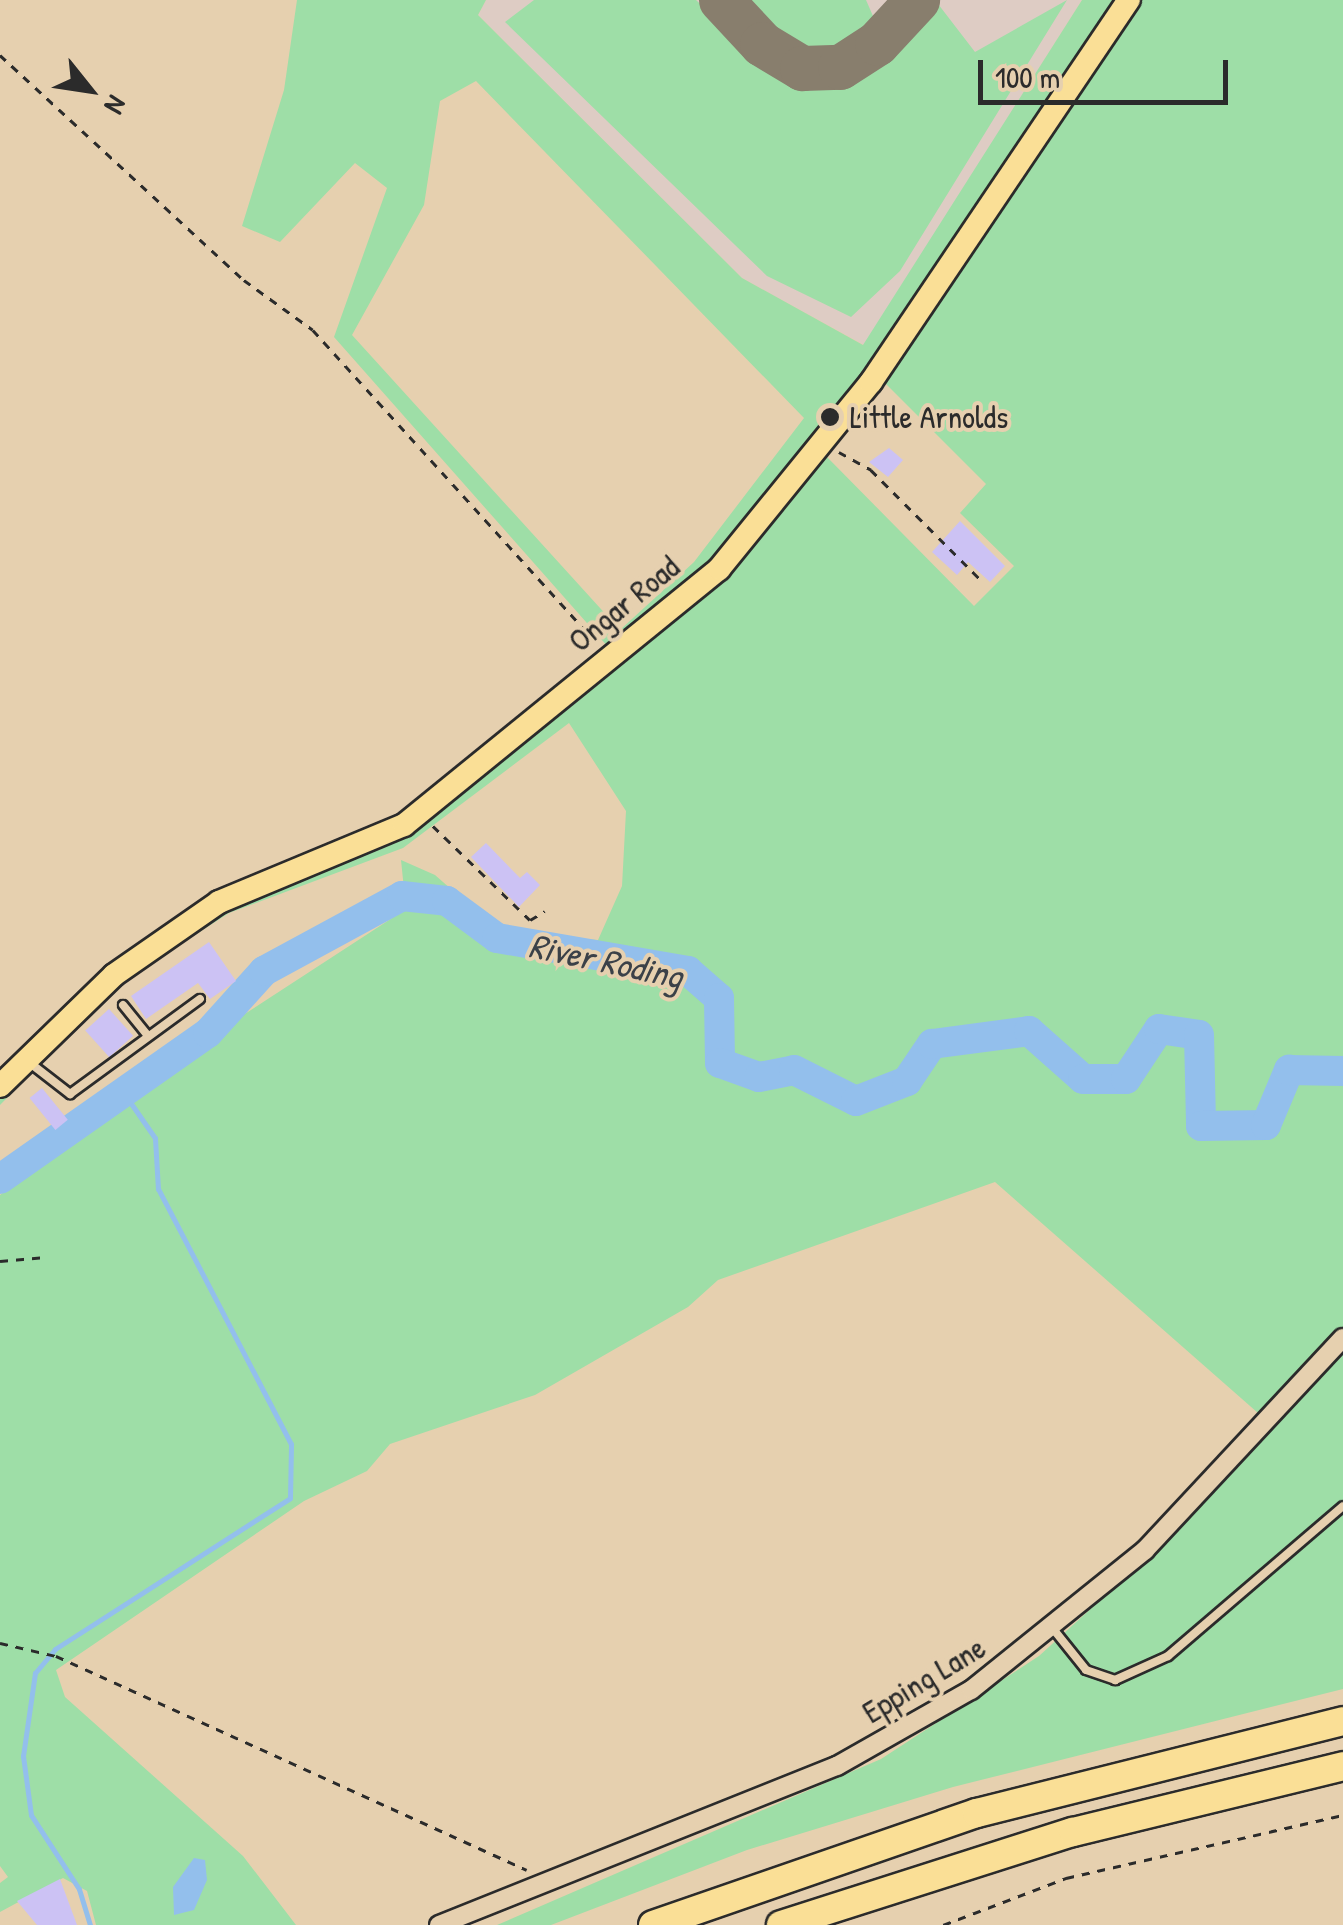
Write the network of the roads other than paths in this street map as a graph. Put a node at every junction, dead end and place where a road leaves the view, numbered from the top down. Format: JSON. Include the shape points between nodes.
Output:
{"nodes":[{"id":1,"x":1129,"y":0,"type":"edge"},
{"id":2,"x":200,"y":999,"type":"dead end"},
{"id":3,"x":123,"y":1005,"type":"dead end"},
{"id":4,"x":147,"y":1035,"type":"junction"},
{"id":5,"x":26,"y":1060,"type":"junction"},
{"id":6,"x":0,"y":1086,"type":"edge"},
{"id":7,"x":1343,"y":1338,"type":"edge"},
{"id":8,"x":1343,"y":1506,"type":"edge"},
{"id":9,"x":1054,"y":1630,"type":"junction"},
{"id":10,"x":1343,"y":1721,"type":"edge"},
{"id":11,"x":1343,"y":1766,"type":"edge"},
{"id":12,"x":438,"y":1925,"type":"edge"},
{"id":13,"x":653,"y":1925,"type":"edge"},
{"id":14,"x":781,"y":1925,"type":"edge"}],
"edges":[{"from":1,"to":5,"type":"main road","name":"Ongar Road","via":[[824,444],[719,569],[420,813],[219,902],[114,975]]},
{"from":2,"to":4,"type":"lane"},
{"from":3,"to":4,"type":"lane"},
{"from":4,"to":5,"type":"lane","via":[[70,1094]]},
{"from":5,"to":6,"type":"main road","name":"Ongar Road"},
{"from":7,"to":9,"type":"street","name":"Epping Lane","via":[[1146,1550]]},
{"from":8,"to":9,"type":"lane","via":[[1168,1656],[1116,1680],[1086,1670]]},
{"from":9,"to":12,"type":"street","name":"Epping Lane","via":[[920,1721],[837,1766]]},
{"from":10,"to":13,"type":"highway","via":[[977,1813]]},
{"from":11,"to":14,"type":"highway","via":[[1056,1837]]}]}
